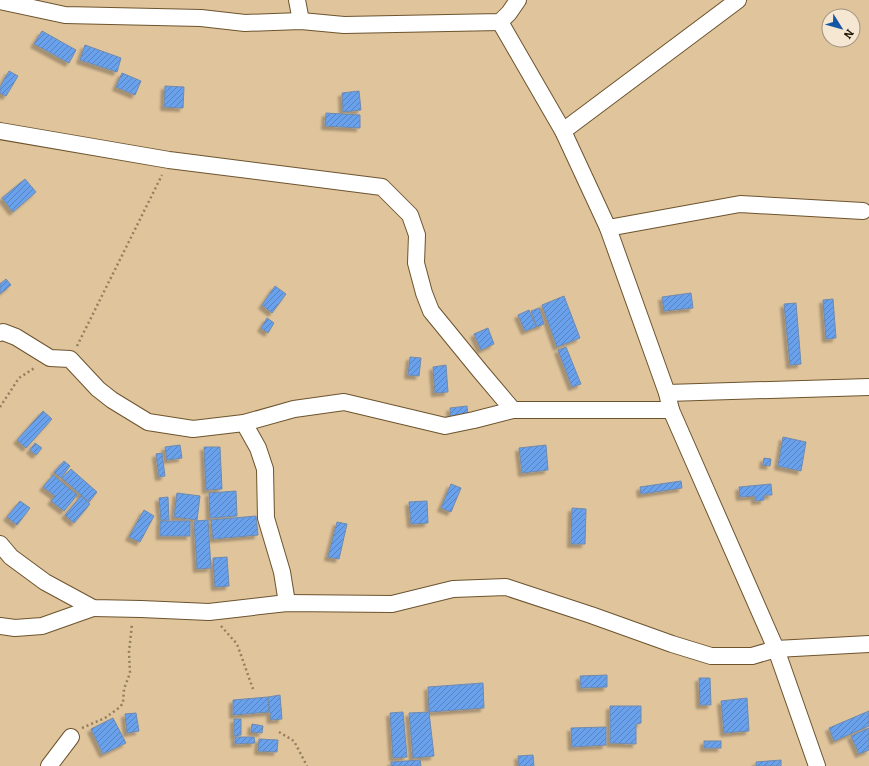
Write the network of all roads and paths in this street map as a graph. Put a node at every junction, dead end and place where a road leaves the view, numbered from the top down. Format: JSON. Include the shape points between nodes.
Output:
{"nodes":[{"id":1,"x":297,"y":0,"type":"edge"},
{"id":2,"x":518,"y":0,"type":"edge"},
{"id":3,"x":738,"y":0,"type":"edge"},
{"id":4,"x":0,"y":1,"type":"edge"},
{"id":5,"x":301,"y":21,"type":"junction"},
{"id":6,"x":500,"y":22,"type":"junction"},
{"id":7,"x":0,"y":131,"type":"edge"},
{"id":8,"x":563,"y":131,"type":"junction"},
{"id":9,"x":169,"y":160,"type":"junction"},
{"id":10,"x":863,"y":211,"type":"dead end"},
{"id":11,"x":608,"y":228,"type":"junction"},
{"id":12,"x":0,"y":334,"type":"edge"},
{"id":13,"x":50,"y":358,"type":"junction"},
{"id":14,"x":70,"y":359,"type":"junction"},
{"id":15,"x":869,"y":387,"type":"edge"},
{"id":16,"x":667,"y":393,"type":"junction"},
{"id":17,"x":0,"y":407,"type":"edge"},
{"id":18,"x":513,"y":410,"type":"junction"},
{"id":19,"x":671,"y":410,"type":"junction"},
{"id":20,"x":244,"y":423,"type":"junction"},
{"id":21,"x":0,"y":544,"type":"edge"},
{"id":22,"x":287,"y":603,"type":"junction"},
{"id":23,"x":93,"y":608,"type":"junction"},
{"id":24,"x":134,"y":609,"type":"junction"},
{"id":25,"x":209,"y":612,"type":"junction"},
{"id":26,"x":0,"y":626,"type":"edge"},
{"id":27,"x":869,"y":644,"type":"edge"},
{"id":28,"x":776,"y":649,"type":"junction"},
{"id":29,"x":253,"y":689,"type":"dead end"},
{"id":30,"x":278,"y":732,"type":"dead end"},
{"id":31,"x":71,"y":737,"type":"joint"},
{"id":32,"x":49,"y":766,"type":"edge"},
{"id":33,"x":306,"y":766,"type":"edge"},
{"id":34,"x":816,"y":766,"type":"edge"}],
"edges":[{"from":1,"to":5,"type":"street"},
{"from":2,"to":6,"type":"street"},
{"from":3,"to":8,"type":"street"},
{"from":4,"to":5,"type":"street","via":[[65,15],[201,18],[245,23]]},
{"from":5,"to":6,"type":"street","via":[[344,25]]},
{"from":6,"to":8,"type":"street"},
{"from":7,"to":9,"type":"street"},
{"from":8,"to":11,"type":"street"},
{"from":9,"to":14,"type":"path"},
{"from":9,"to":18,"type":"street","via":[[382,187],[410,215],[417,235],[416,263],[431,311]]},
{"from":10,"to":11,"type":"street","via":[[740,204]]},
{"from":11,"to":16,"type":"street"},
{"from":12,"to":13,"type":"street","via":[[3,332],[16,337]]},
{"from":13,"to":14,"type":"street"},
{"from":13,"to":17,"type":"path","via":[[19,378]]},
{"from":14,"to":20,"type":"street","via":[[98,389],[148,422],[193,429]]},
{"from":15,"to":16,"type":"street"},
{"from":16,"to":19,"type":"street"},
{"from":18,"to":19,"type":"street"},
{"from":18,"to":20,"type":"street","via":[[445,426],[344,402],[294,409]]},
{"from":19,"to":28,"type":"street"},
{"from":20,"to":22,"type":"street","via":[[258,448],[265,469],[266,518],[282,572]]},
{"from":21,"to":23,"type":"street","via":[[11,556],[46,582]]},
{"from":22,"to":25,"type":"street"},
{"from":22,"to":28,"type":"street","via":[[392,604],[453,589],[506,587],[710,656],[752,656]]},
{"from":23,"to":24,"type":"street"},
{"from":23,"to":26,"type":"street","via":[[42,626]]},
{"from":24,"to":25,"type":"street"},
{"from":24,"to":31,"type":"path","via":[[129,652],[130,673],[124,688],[123,703],[105,718],[84,726]]},
{"from":25,"to":29,"type":"path","via":[[237,644]]},
{"from":27,"to":28,"type":"street"},
{"from":28,"to":34,"type":"street"},
{"from":30,"to":33,"type":"path","via":[[294,741]]},
{"from":31,"to":32,"type":"street"}]}
